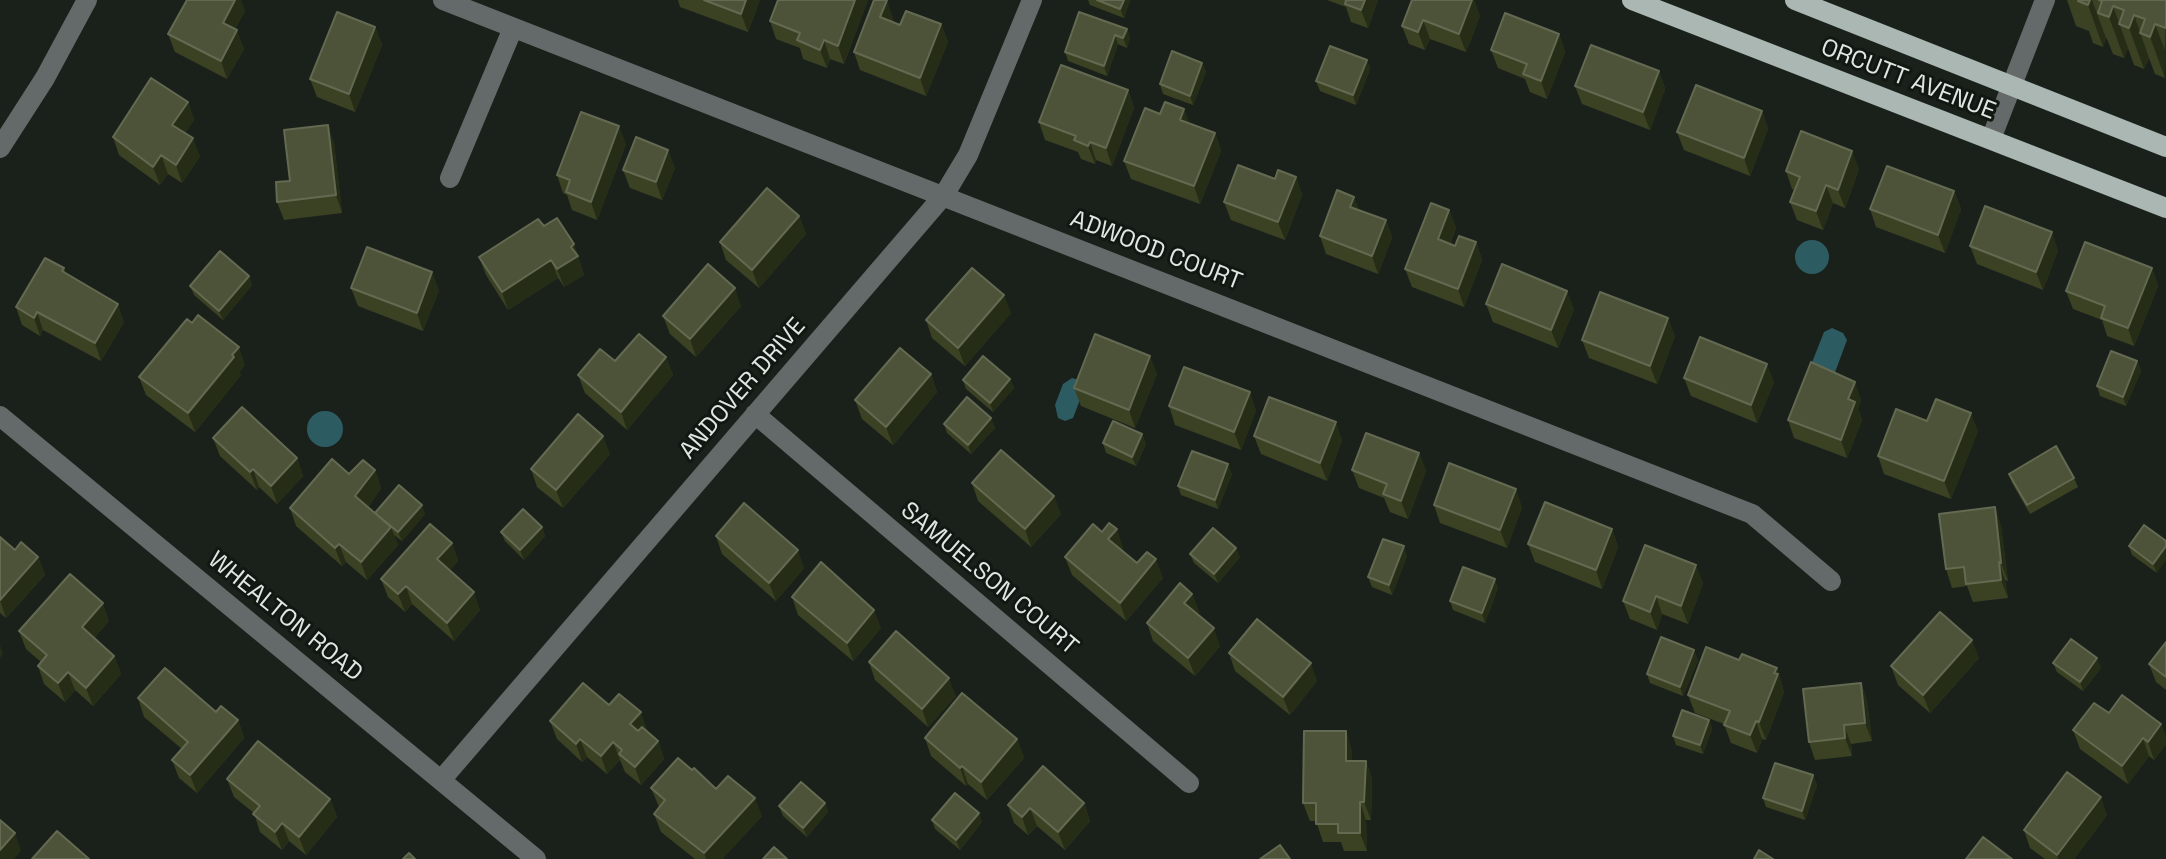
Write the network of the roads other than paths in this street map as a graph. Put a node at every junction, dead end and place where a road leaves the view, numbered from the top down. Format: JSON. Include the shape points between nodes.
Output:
{"nodes":[{"id":1,"x":87,"y":0,"type":"edge"},
{"id":2,"x":443,"y":0,"type":"edge"},
{"id":3,"x":1032,"y":0,"type":"edge"},
{"id":4,"x":1632,"y":0,"type":"edge"},
{"id":5,"x":1795,"y":0,"type":"edge"},
{"id":6,"x":2045,"y":0,"type":"edge"},
{"id":7,"x":513,"y":28,"type":"junction"},
{"id":8,"x":2012,"y":84,"type":"junction"},
{"id":9,"x":1991,"y":139,"type":"junction"},
{"id":10,"x":2166,"y":147,"type":"edge"},
{"id":11,"x":0,"y":148,"type":"edge"},
{"id":12,"x":450,"y":178,"type":"dead end"},
{"id":13,"x":944,"y":195,"type":"junction"},
{"id":14,"x":2166,"y":208,"type":"edge"},
{"id":15,"x":755,"y":414,"type":"junction"},
{"id":16,"x":0,"y":416,"type":"edge"},
{"id":17,"x":1831,"y":581,"type":"dead end"},
{"id":18,"x":442,"y":779,"type":"junction"},
{"id":19,"x":1189,"y":783,"type":"dead end"},
{"id":20,"x":536,"y":859,"type":"edge"}],
"edges":[{"from":1,"to":11,"type":"street"},
{"from":2,"to":7,"type":"street","name":"ADWOOD COURT"},
{"from":3,"to":13,"type":"street","name":"ANDOVER DRIVE","via":[[968,155]]},
{"from":4,"to":9,"type":"main road","name":"ORCUTT AVENUE"},
{"from":5,"to":8,"type":"main road","name":"ORCUTT AVENUE"},
{"from":6,"to":8,"type":"street"},
{"from":7,"to":12,"type":"street"},
{"from":7,"to":13,"type":"street","name":"ADWOOD COURT"},
{"from":8,"to":9,"type":"street"},
{"from":8,"to":10,"type":"main road","name":"ORCUTT AVENUE"},
{"from":9,"to":14,"type":"main road","name":"ORCUTT AVENUE"},
{"from":13,"to":15,"type":"street","name":"ANDOVER DRIVE"},
{"from":13,"to":17,"type":"street","name":"ADWOOD COURT","via":[[1752,514]]},
{"from":15,"to":18,"type":"street","name":"ANDOVER DRIVE"},
{"from":15,"to":19,"type":"street","name":"SAMUELSON COURT"},
{"from":16,"to":18,"type":"street","name":"WHEALTON ROAD"},
{"from":18,"to":20,"type":"street","name":"WHEALTON ROAD"}]}
